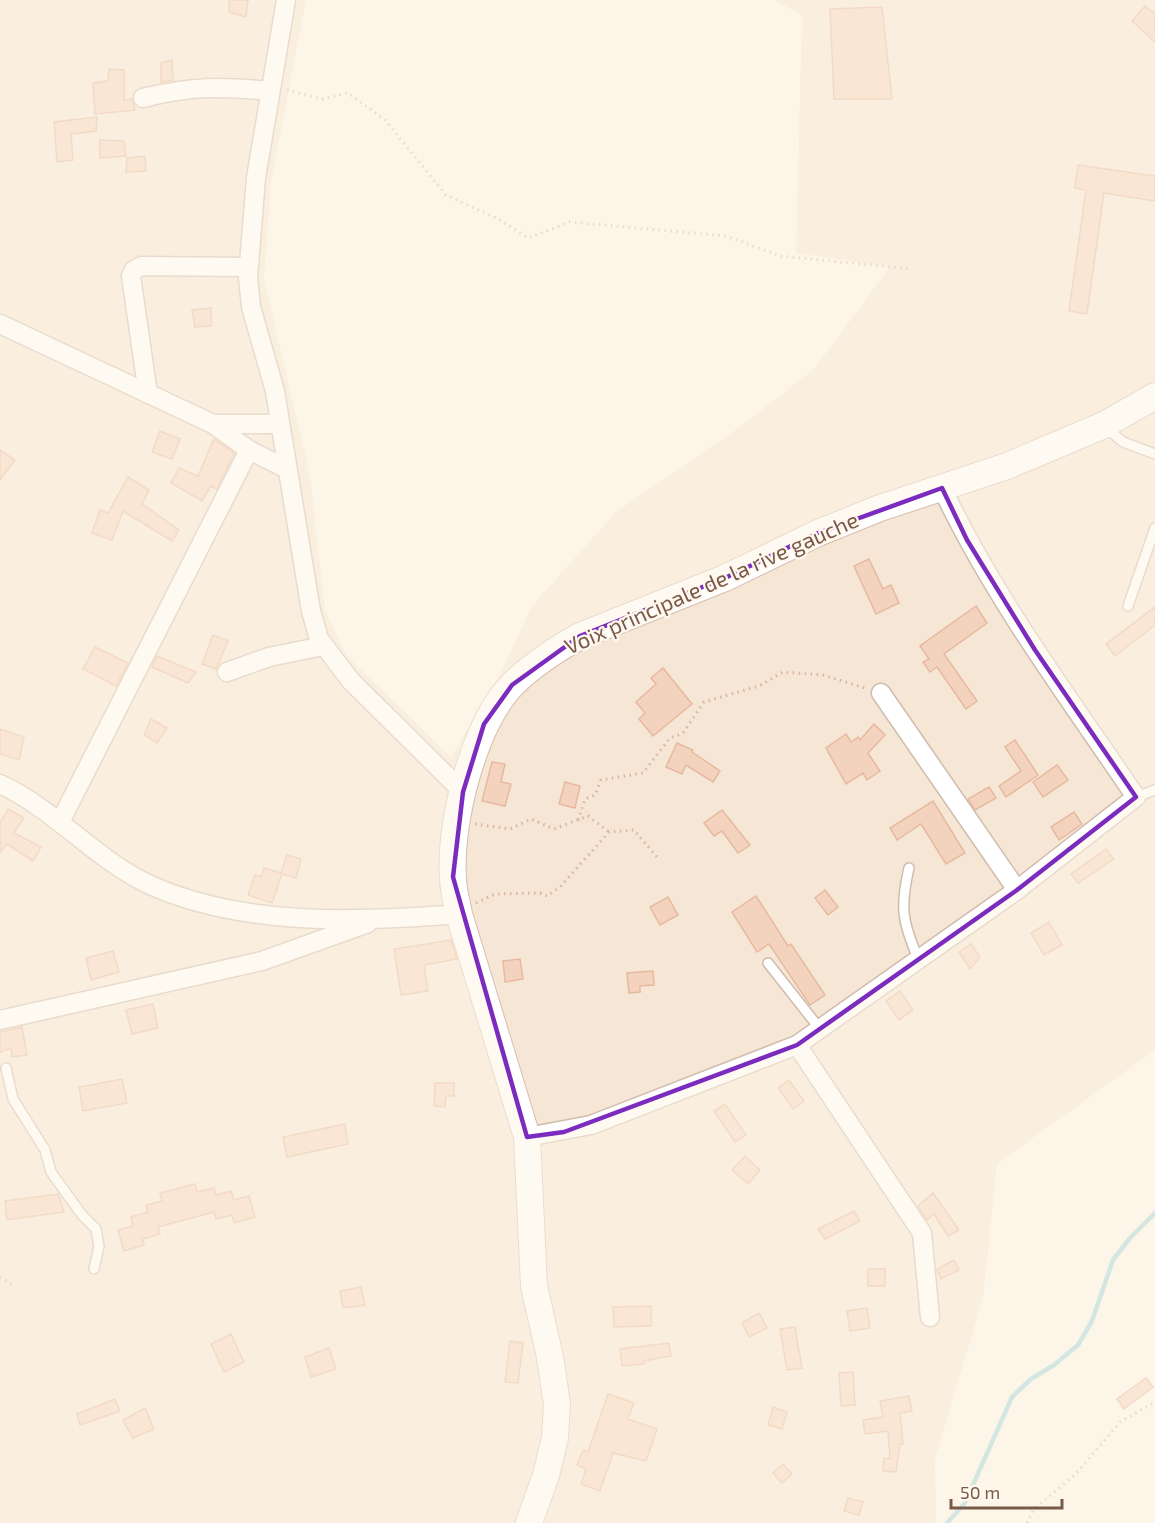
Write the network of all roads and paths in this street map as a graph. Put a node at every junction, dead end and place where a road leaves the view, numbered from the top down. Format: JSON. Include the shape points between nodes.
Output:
{"nodes":[{"id":1,"x":286,"y":0,"type":"edge"},
{"id":2,"x":270,"y":91,"type":"junction"},
{"id":3,"x":143,"y":98,"type":"dead end"},
{"id":4,"x":248,"y":267,"type":"junction"},
{"id":5,"x":911,"y":269,"type":"dead end"},
{"id":6,"x":0,"y":324,"type":"edge"},
{"id":7,"x":148,"y":394,"type":"junction"},
{"id":8,"x":1155,"y":396,"type":"edge"},
{"id":9,"x":213,"y":424,"type":"junction"},
{"id":10,"x":280,"y":424,"type":"junction"},
{"id":11,"x":1104,"y":425,"type":"junction"},
{"id":12,"x":249,"y":450,"type":"junction"},
{"id":13,"x":1155,"y":454,"type":"edge"},
{"id":14,"x":287,"y":469,"type":"junction"},
{"id":15,"x":942,"y":488,"type":"junction"},
{"id":16,"x":1155,"y":528,"type":"edge"},
{"id":17,"x":1128,"y":606,"type":"dead end"},
{"id":18,"x":323,"y":646,"type":"junction"},
{"id":19,"x":227,"y":672,"type":"dead end"},
{"id":20,"x":881,"y":693,"type":"joint"},
{"id":21,"x":0,"y":784,"type":"edge"},
{"id":22,"x":1155,"y":790,"type":"edge"},
{"id":23,"x":463,"y":792,"type":"junction"},
{"id":24,"x":1136,"y":797,"type":"junction"},
{"id":25,"x":578,"y":820,"type":"junction"},
{"id":26,"x":60,"y":822,"type":"junction"},
{"id":27,"x":474,"y":824,"type":"dead end"},
{"id":28,"x":609,"y":832,"type":"junction"},
{"id":29,"x":657,"y":857,"type":"dead end"},
{"id":30,"x":909,"y":868,"type":"dead end"},
{"id":31,"x":1017,"y":890,"type":"junction"},
{"id":32,"x":459,"y":914,"type":"junction"},
{"id":33,"x":375,"y":920,"type":"junction"},
{"id":34,"x":918,"y":958,"type":"junction"},
{"id":35,"x":768,"y":963,"type":"dead end"},
{"id":36,"x":0,"y":1020,"type":"edge"},
{"id":37,"x":820,"y":1029,"type":"junction"},
{"id":38,"x":797,"y":1045,"type":"junction"},
{"id":39,"x":6,"y":1068,"type":"dead end"},
{"id":40,"x":527,"y":1137,"type":"junction"},
{"id":41,"x":94,"y":1269,"type":"dead end"},
{"id":42,"x":0,"y":1277,"type":"edge"},
{"id":43,"x":12,"y":1285,"type":"dead end"},
{"id":44,"x":930,"y":1317,"type":"dead end"},
{"id":45,"x":1155,"y":1402,"type":"edge"},
{"id":46,"x":529,"y":1523,"type":"edge"},
{"id":47,"x":1027,"y":1523,"type":"edge"}],
"edges":[{"from":1,"to":2,"type":"street"},
{"from":2,"to":3,"type":"street","via":[[181,88]]},
{"from":2,"to":4,"type":"street","via":[[256,178]]},
{"from":2,"to":5,"type":"path","via":[[282,88],[322,99],[348,93],[385,120],[446,195],[528,238],[570,222],[726,236],[780,256]]},
{"from":4,"to":7,"type":"street","via":[[141,266],[134,270],[131,276]]},
{"from":4,"to":10,"type":"street","via":[[251,307],[275,391]]},
{"from":6,"to":7,"type":"street"},
{"from":7,"to":9,"type":"street"},
{"from":8,"to":11,"type":"street","name":"Voix principale de la rive gauche"},
{"from":9,"to":10,"type":"street"},
{"from":9,"to":12,"type":"street"},
{"from":10,"to":14,"type":"street"},
{"from":11,"to":13,"type":"lane","via":[[1123,442]]},
{"from":11,"to":15,"type":"street","name":"Voix principale de la rive gauche","via":[[1007,466]]},
{"from":12,"to":14,"type":"street"},
{"from":12,"to":26,"type":"street"},
{"from":14,"to":18,"type":"street","via":[[311,611]]},
{"from":15,"to":23,"type":"street","name":"Voix principale de la rive gauche","via":[[818,533],[725,578],[558,648],[512,684],[484,724]]},
{"from":15,"to":24,"type":"street","via":[[967,540],[1029,640]]},
{"from":16,"to":17,"type":"lane"},
{"from":18,"to":19,"type":"street","via":[[269,657]]},
{"from":18,"to":23,"type":"street","via":[[351,681]]},
{"from":20,"to":25,"type":"path","via":[[823,675],[783,672],[759,686],[704,702],[683,733],[670,738],[643,773],[601,780],[595,795],[585,799]]},
{"from":20,"to":31,"type":"street"},
{"from":21,"to":26,"type":"street","via":[[22,794]]},
{"from":22,"to":24,"type":"lane"},
{"from":23,"to":32,"type":"street","name":"Voix principale de la rive gauche","via":[[453,877]]},
{"from":24,"to":31,"type":"street"},
{"from":25,"to":27,"type":"path","via":[[554,829],[531,819],[510,829]]},
{"from":25,"to":28,"type":"path","via":[[588,816]]},
{"from":26,"to":33,"type":"street","via":[[146,883],[198,902],[267,913]]},
{"from":28,"to":29,"type":"path","via":[[634,830]]},
{"from":28,"to":32,"type":"path","via":[[560,887],[547,896],[495,894]]},
{"from":30,"to":34,"type":"lane","via":[[902,897],[905,928]]},
{"from":31,"to":34,"type":"street"},
{"from":32,"to":33,"type":"street"},
{"from":32,"to":40,"type":"street","name":"Voix principale de la rive gauche"},
{"from":33,"to":36,"type":"street","via":[[262,960]]},
{"from":34,"to":37,"type":"street"},
{"from":35,"to":37,"type":"lane"},
{"from":37,"to":38,"type":"street"},
{"from":38,"to":40,"type":"street","via":[[591,1125]]},
{"from":38,"to":44,"type":"street","via":[[922,1233]]},
{"from":39,"to":41,"type":"lane","via":[[13,1099],[45,1150],[51,1172],[76,1208],[96,1228],[99,1246]]},
{"from":40,"to":46,"type":"street","name":"Voix principale de la rive gauche","via":[[534,1286],[557,1404],[555,1438]]},
{"from":42,"to":43,"type":"path"},
{"from":45,"to":47,"type":"path","via":[[1120,1422],[1076,1474],[1034,1509]]}]}
